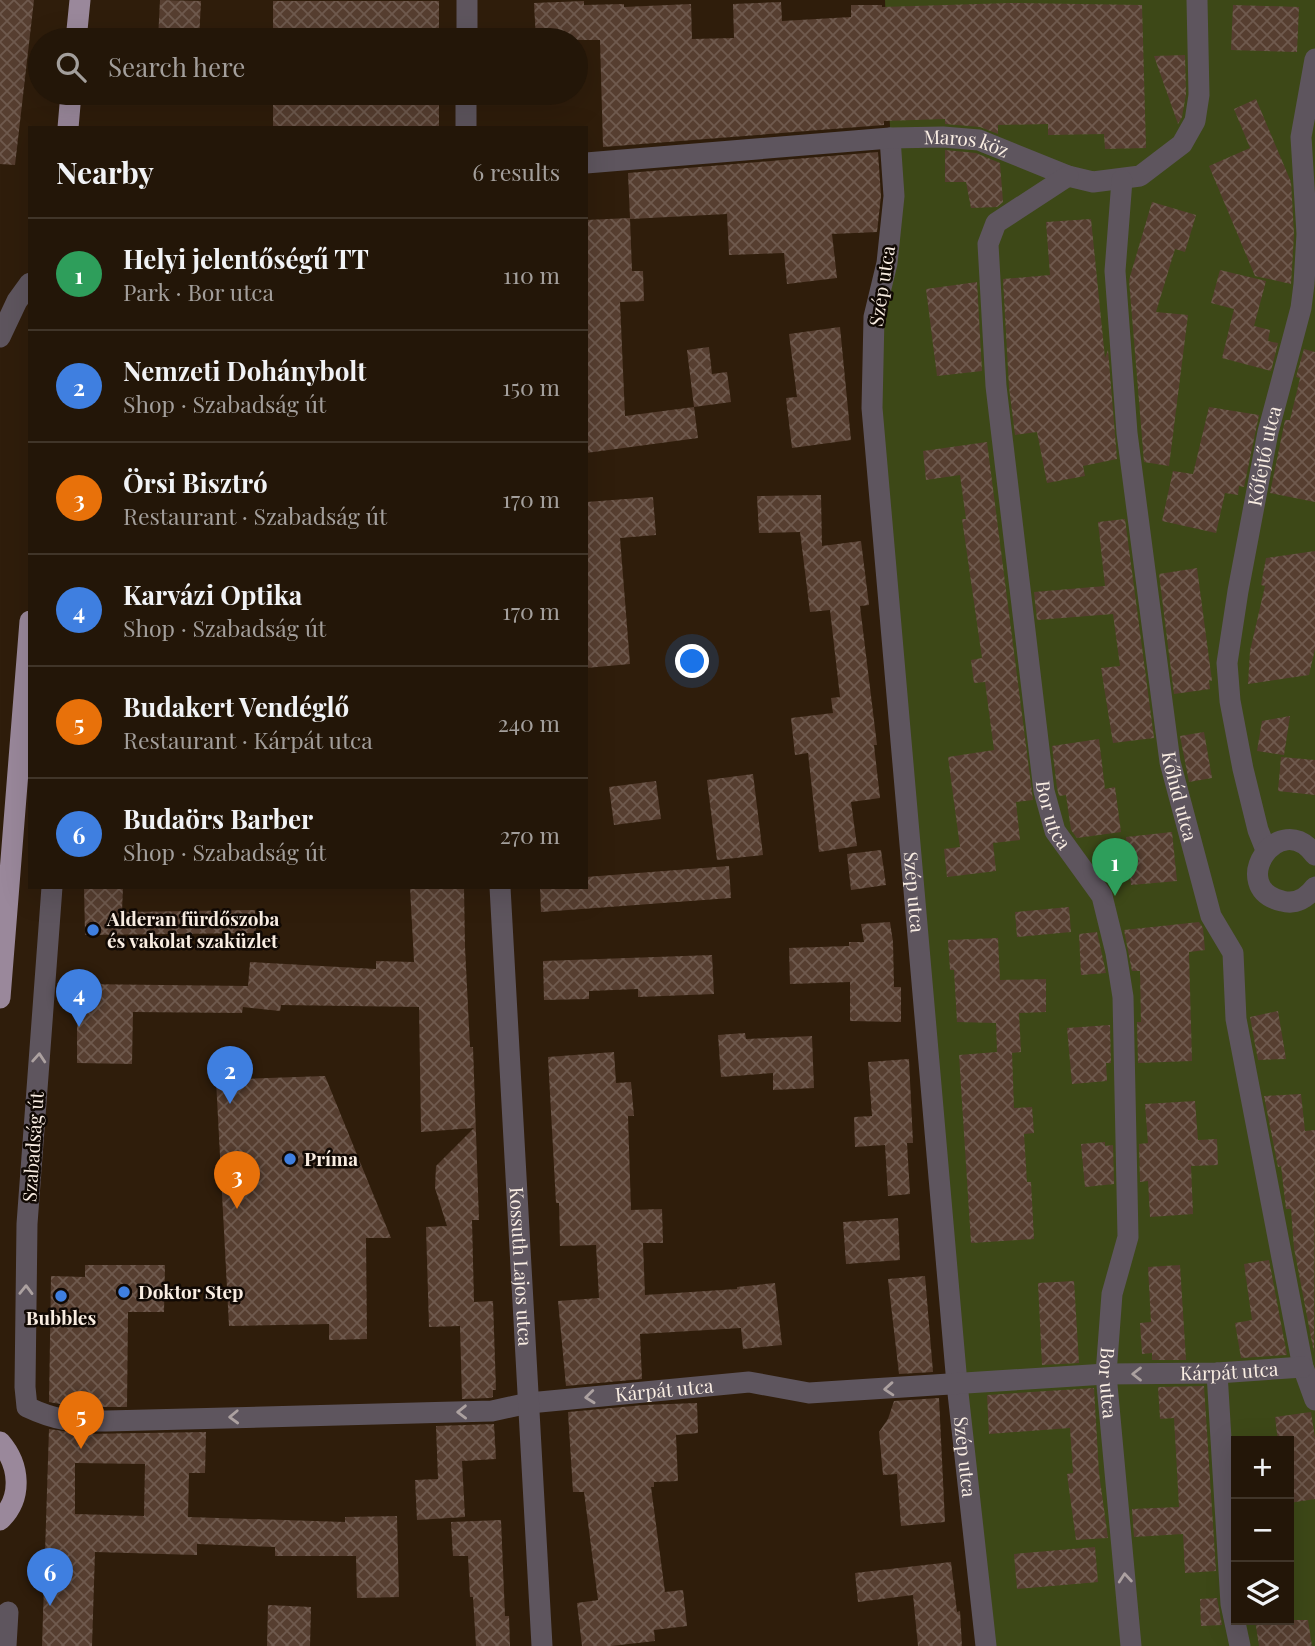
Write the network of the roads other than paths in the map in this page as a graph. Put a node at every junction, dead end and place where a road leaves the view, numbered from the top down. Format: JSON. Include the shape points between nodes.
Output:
{"nodes":[{"id":1,"x":80,"y":0,"type":"edge"},
{"id":2,"x":467,"y":0,"type":"edge"},
{"id":3,"x":1198,"y":0,"type":"edge"},
{"id":4,"x":77,"y":28,"type":"edge"},
{"id":5,"x":467,"y":28,"type":"edge"},
{"id":6,"x":1315,"y":59,"type":"edge"},
{"id":7,"x":70,"y":105,"type":"edge"},
{"id":8,"x":466,"y":105,"type":"edge"},
{"id":9,"x":68,"y":126,"type":"edge"},
{"id":10,"x":466,"y":126,"type":"edge"},
{"id":11,"x":890,"y":138,"type":"junction"},
{"id":12,"x":588,"y":163,"type":"edge"},
{"id":13,"x":1069,"y":176,"type":"junction"},
{"id":14,"x":1122,"y":180,"type":"junction"},
{"id":15,"x":28,"y":286,"type":"edge"},
{"id":16,"x":0,"y":337,"type":"edge"},
{"id":17,"x":28,"y":646,"type":"edge"},
{"id":18,"x":1266,"y":850,"type":"junction"},
{"id":19,"x":1314,"y":853,"type":"edge"},
{"id":20,"x":52,"y":889,"type":"edge"},
{"id":21,"x":500,"y":889,"type":"edge"},
{"id":22,"x":1311,"y":900,"type":"edge"},
{"id":23,"x":0,"y":998,"type":"edge"},
{"id":24,"x":1303,"y":1367,"type":"junction"},
{"id":25,"x":1217,"y":1373,"type":"junction"},
{"id":26,"x":1106,"y":1374,"type":"junction"},
{"id":27,"x":957,"y":1384,"type":"junction"},
{"id":28,"x":1315,"y":1400,"type":"edge"},
{"id":29,"x":529,"y":1403,"type":"junction"},
{"id":30,"x":27,"y":1407,"type":"joint"},
{"id":31,"x":0,"y":1442,"type":"edge"},
{"id":32,"x":0,"y":1520,"type":"edge"},
{"id":33,"x":8,"y":1612,"type":"dead end"},
{"id":34,"x":6,"y":1646,"type":"edge"},
{"id":35,"x":542,"y":1646,"type":"edge"},
{"id":36,"x":986,"y":1646,"type":"edge"},
{"id":37,"x":1131,"y":1646,"type":"edge"},
{"id":38,"x":1240,"y":1646,"type":"edge"}],
"edges":[{"from":1,"to":4,"type":"main road"},
{"from":2,"to":5,"type":"street"},
{"from":3,"to":14,"type":"street","name":"Maros köz","via":[[1195,121],[1182,144],[1140,176]]},
{"from":6,"to":18,"type":"street","name":"Kőfejtő utca","via":[[1301,137],[1307,234],[1301,308],[1268,432],[1227,663],[1241,755]]},
{"from":7,"to":9,"type":"main road"},
{"from":8,"to":10,"type":"street"},
{"from":11,"to":12,"type":"street","name":"Maros köz"},
{"from":11,"to":13,"type":"street","name":"Maros köz","via":[[979,140]]},
{"from":11,"to":27,"type":"street","name":"Szép utca","via":[[894,196],[887,263],[874,317],[872,408]]},
{"from":13,"to":14,"type":"street","name":"Maros köz","via":[[1093,182]]},
{"from":13,"to":26,"type":"street","name":"Bor utca","via":[[996,223],[988,244],[996,386],[1044,791],[1055,831],[1102,896],[1123,997],[1128,1237],[1112,1294]]},
{"from":14,"to":24,"type":"street","name":"Kőhíd utca","via":[[1115,271],[1127,433],[1170,762],[1211,916],[1233,953],[1236,1019]]},
{"from":15,"to":16,"type":"street"},
{"from":17,"to":23,"type":"main road"},
{"from":18,"to":19,"type":"street","via":[[1290,840]]},
{"from":18,"to":22,"type":"street","via":[[1257,875],[1264,891],[1285,902]]},
{"from":30,"to":20,"type":"street","name":"Szabadság út","one_way":true,"via":[[27,1224]]},
{"from":21,"to":29,"type":"street","name":"Kossuth Lajos utca"},
{"from":24,"to":25,"type":"street","name":"Kárpát utca"},
{"from":24,"to":28,"type":"street","name":"Kőhíd utca"},
{"from":25,"to":26,"type":"street","name":"Kárpát utca","one_way":true},
{"from":25,"to":38,"type":"street","via":[[1231,1604]]},
{"from":26,"to":27,"type":"street","name":"Kárpát utca"},
{"from":37,"to":26,"type":"street","name":"Bor utca","one_way":true},
{"from":27,"to":29,"type":"street","name":"Kárpát utca","one_way":true,"via":[[809,1393],[750,1382]]},
{"from":27,"to":36,"type":"street","name":"Szép utca"},
{"from":29,"to":30,"type":"street","name":"Kárpát utca","one_way":true,"via":[[492,1411],[107,1421],[61,1420]]},
{"from":29,"to":35,"type":"street","name":"Kossuth Lajos utca"},
{"from":31,"to":32,"type":"main road","via":[[13,1462],[16,1485],[10,1508]]},
{"from":33,"to":34,"type":"street"}]}
